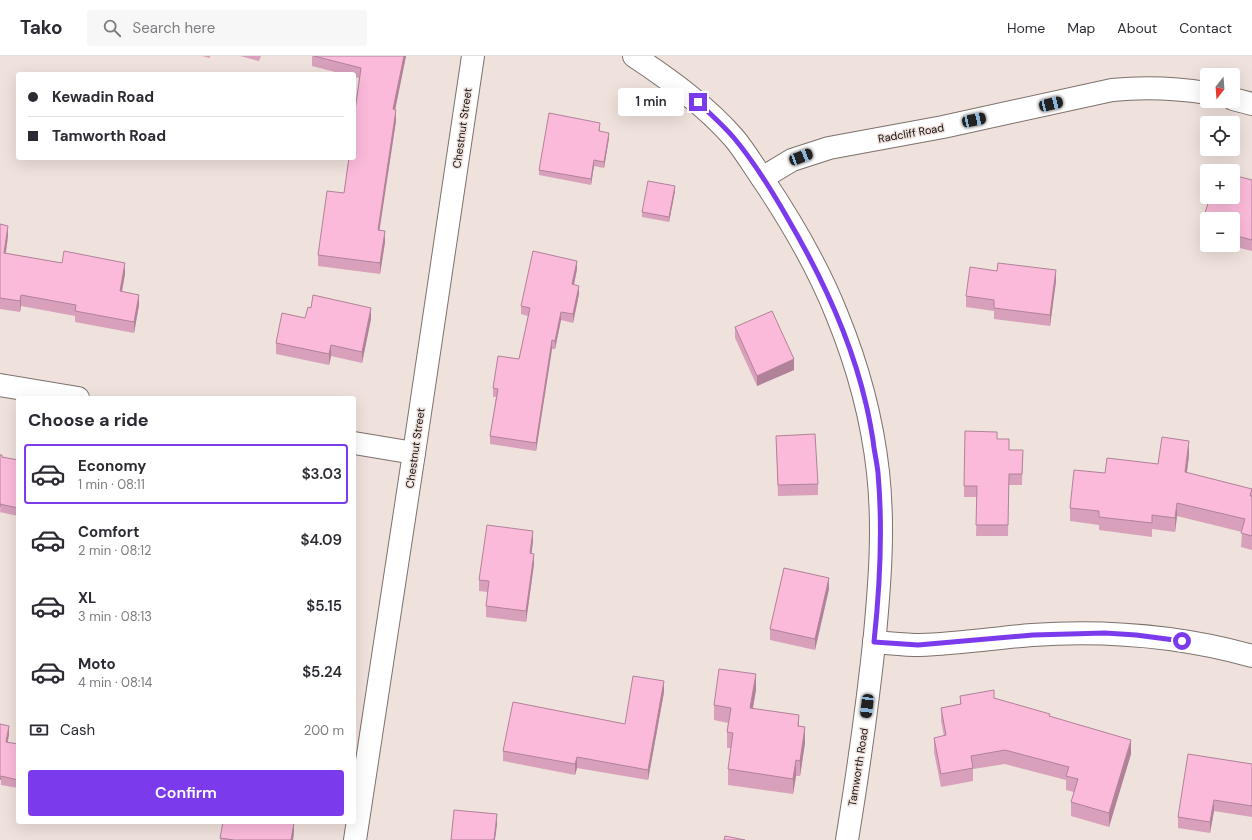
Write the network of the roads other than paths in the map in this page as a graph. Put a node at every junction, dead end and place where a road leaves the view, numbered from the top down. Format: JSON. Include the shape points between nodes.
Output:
{"nodes":[{"id":1,"x":473,"y":56,"type":"edge"},
{"id":2,"x":634,"y":56,"type":"edge"},
{"id":3,"x":1200,"y":92,"type":"edge"},
{"id":4,"x":1240,"y":101,"type":"edge"},
{"id":5,"x":1252,"y":104,"type":"edge"},
{"id":6,"x":762,"y":178,"type":"junction"},
{"id":7,"x":0,"y":385,"type":"edge"},
{"id":8,"x":66,"y":396,"type":"edge"},
{"id":9,"x":356,"y":443,"type":"edge"},
{"id":10,"x":414,"y":453,"type":"junction"},
{"id":11,"x":874,"y":642,"type":"junction"},
{"id":12,"x":1252,"y":656,"type":"edge"},
{"id":13,"x":355,"y":840,"type":"edge"},
{"id":14,"x":847,"y":840,"type":"edge"}],
"edges":[{"from":1,"to":10,"type":"street","name":"Chestnut Street"},
{"from":2,"to":6,"type":"street","name":"Tamworth Road","via":[[679,87],[717,120]]},
{"from":3,"to":6,"type":"street","name":"Radcliff Road","via":[[1160,87],[1112,90],[943,127],[829,148],[792,160]]},
{"from":4,"to":5,"type":"street"},
{"from":6,"to":11,"type":"street","name":"Tamworth Road","via":[[819,275],[847,342],[866,405],[878,471],[880,503],[880,572]]},
{"from":7,"to":8,"type":"street"},
{"from":9,"to":10,"type":"street"},
{"from":10,"to":13,"type":"street","name":"Chestnut Street"},
{"from":11,"to":12,"type":"street","via":[[918,645],[1033,635],[1105,633],[1171,639]]},
{"from":11,"to":14,"type":"street","name":"Tamworth Road"}]}
